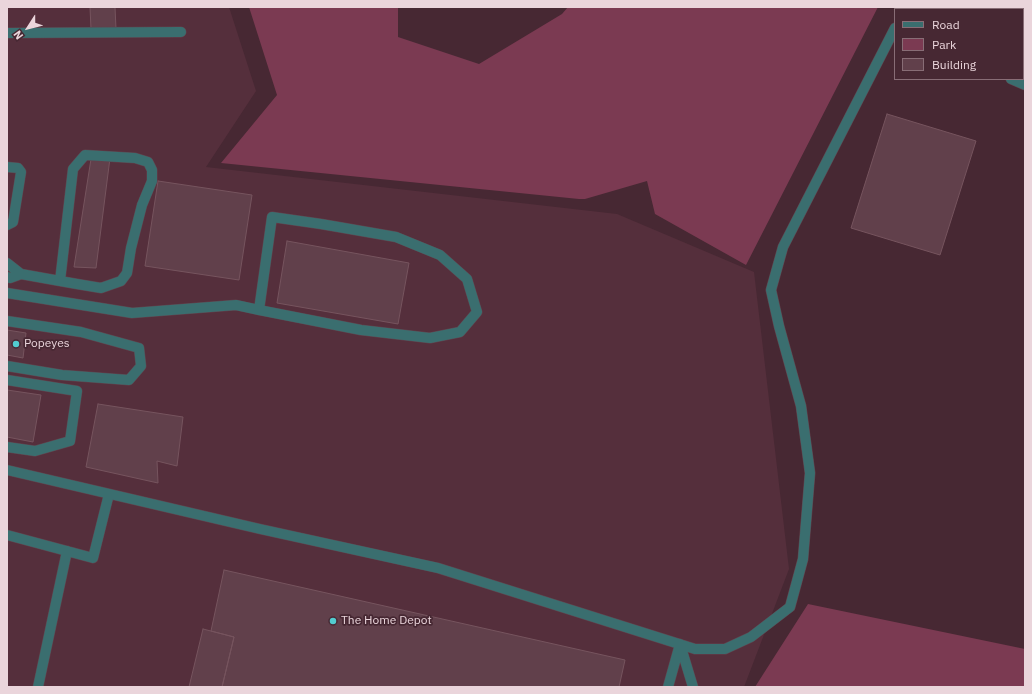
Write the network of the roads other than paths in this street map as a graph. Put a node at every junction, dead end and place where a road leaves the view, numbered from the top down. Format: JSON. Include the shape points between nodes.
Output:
{"nodes":[{"id":1,"x":894,"y":30,"type":"edge"},
{"id":2,"x":181,"y":32,"type":"dead end"},
{"id":3,"x":7,"y":33,"type":"edge"},
{"id":4,"x":1013,"y":80,"type":"edge"},
{"id":5,"x":1025,"y":85,"type":"edge"},
{"id":6,"x":7,"y":167,"type":"edge"},
{"id":7,"x":7,"y":225,"type":"edge"},
{"id":8,"x":7,"y":263,"type":"edge"},
{"id":9,"x":21,"y":274,"type":"junction"},
{"id":10,"x":7,"y":277,"type":"edge"},
{"id":11,"x":60,"y":281,"type":"junction"},
{"id":12,"x":7,"y":293,"type":"edge"},
{"id":13,"x":259,"y":310,"type":"junction"},
{"id":14,"x":7,"y":322,"type":"edge"},
{"id":15,"x":7,"y":366,"type":"edge"},
{"id":16,"x":7,"y":380,"type":"edge"},
{"id":17,"x":7,"y":447,"type":"edge"},
{"id":18,"x":7,"y":470,"type":"edge"},
{"id":19,"x":109,"y":494,"type":"junction"},
{"id":20,"x":7,"y":535,"type":"edge"},
{"id":21,"x":67,"y":551,"type":"junction"},
{"id":22,"x":680,"y":644,"type":"junction"},
{"id":23,"x":38,"y":687,"type":"edge"},
{"id":24,"x":668,"y":687,"type":"edge"},
{"id":25,"x":693,"y":687,"type":"edge"}],
"edges":[{"from":1,"to":22,"type":"lane","via":[[783,248],[771,290],[801,406],[810,473],[803,559],[790,607],[751,637],[725,649],[695,649]]},
{"from":2,"to":3,"type":"lane"},
{"from":4,"to":5,"type":"lane"},
{"from":6,"to":7,"type":"lane","via":[[18,168],[21,172],[13,222]]},
{"from":8,"to":9,"type":"lane"},
{"from":9,"to":10,"type":"lane"},
{"from":9,"to":11,"type":"lane"},
{"from":11,"to":11,"type":"lane","via":[[101,288],[121,281],[126,273],[142,204],[152,181],[152,170],[148,162],[135,158],[85,154],[73,169]]},
{"from":12,"to":13,"type":"lane","via":[[132,313],[236,305]]},
{"from":13,"to":13,"type":"lane","via":[[361,330],[430,338],[460,332],[477,312],[467,279],[440,255],[396,237],[272,217]]},
{"from":14,"to":15,"type":"lane","via":[[81,332],[139,348],[141,366],[129,380],[62,375]]},
{"from":16,"to":17,"type":"lane","via":[[78,391],[70,441],[36,451]]},
{"from":18,"to":19,"type":"lane"},
{"from":19,"to":21,"type":"lane","via":[[93,558]]},
{"from":19,"to":22,"type":"lane","via":[[438,568]]},
{"from":20,"to":21,"type":"lane"},
{"from":21,"to":23,"type":"lane"},
{"from":22,"to":24,"type":"lane"},
{"from":22,"to":25,"type":"lane"}]}
